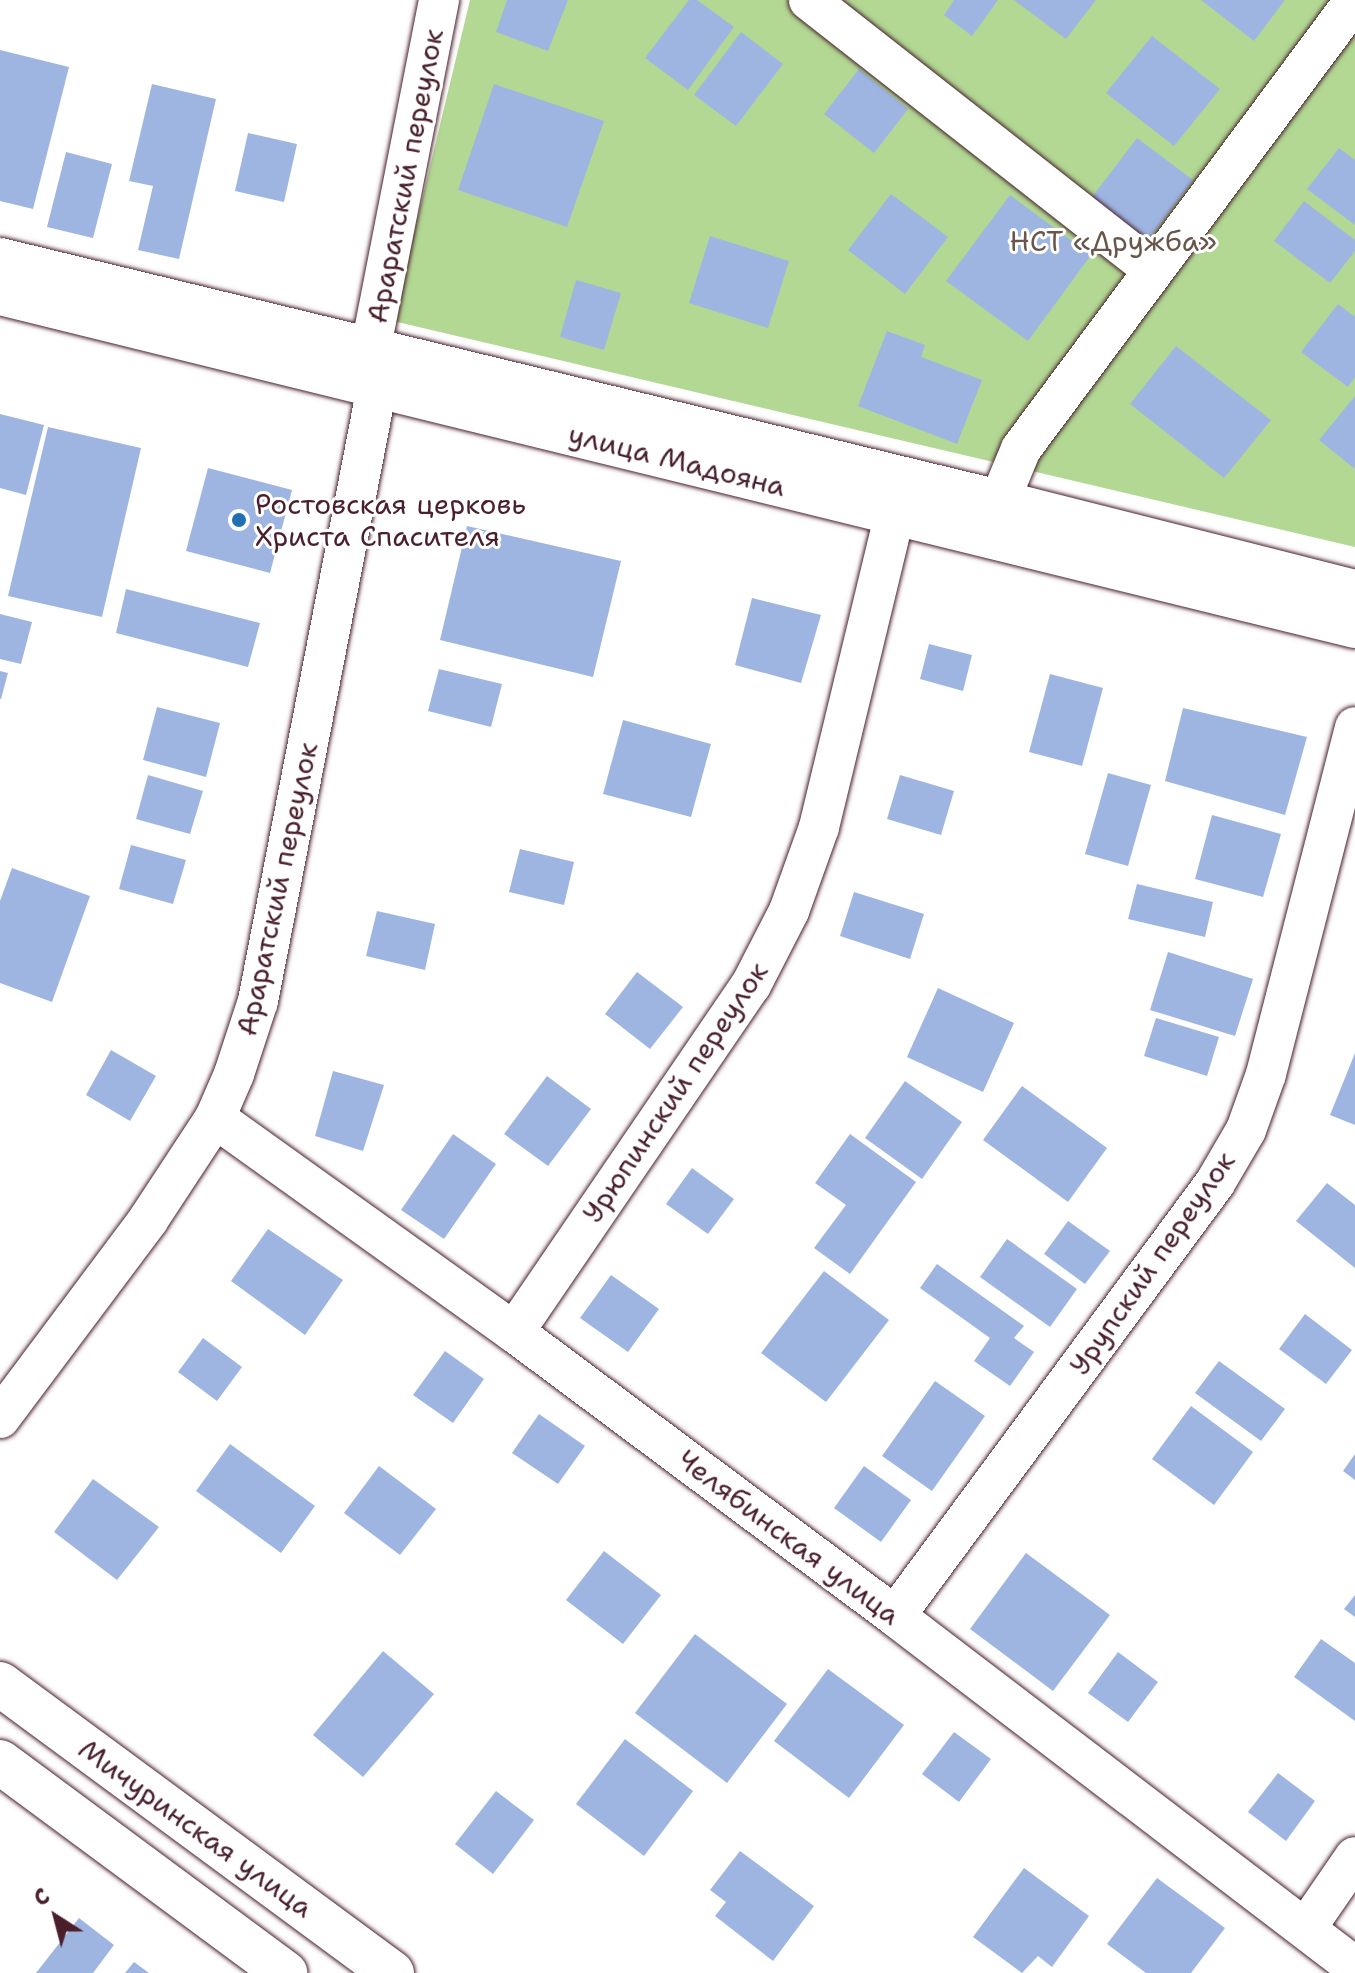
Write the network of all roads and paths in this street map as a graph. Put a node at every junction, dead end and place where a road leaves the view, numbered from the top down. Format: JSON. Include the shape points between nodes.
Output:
{"nodes":[{"id":1,"x":439,"y":0,"type":"edge"},
{"id":2,"x":809,"y":0,"type":"edge"},
{"id":3,"x":1355,"y":0,"type":"edge"},
{"id":4,"x":0,"y":260,"type":"edge"},
{"id":5,"x":1152,"y":269,"type":"junction"},
{"id":6,"x":0,"y":293,"type":"edge"},
{"id":7,"x":374,"y":369,"type":"junction"},
{"id":8,"x":999,"y":502,"type":"junction"},
{"id":9,"x":895,"y":514,"type":"junction"},
{"id":10,"x":1355,"y":592,"type":"edge"},
{"id":11,"x":1355,"y":626,"type":"edge"},
{"id":12,"x":1355,"y":727,"type":"edge"},
{"id":13,"x":215,"y":1118,"type":"junction"},
{"id":14,"x":514,"y":1332,"type":"junction"},
{"id":15,"x":0,"y":1418,"type":"edge"},
{"id":16,"x":895,"y":1616,"type":"junction"},
{"id":17,"x":0,"y":1684,"type":"edge"},
{"id":18,"x":0,"y":1762,"type":"edge"},
{"id":19,"x":1355,"y":1857,"type":"edge"},
{"id":20,"x":1306,"y":1928,"type":"junction"},
{"id":21,"x":1355,"y":1967,"type":"edge"},
{"id":22,"x":285,"y":1973,"type":"edge"},
{"id":23,"x":392,"y":1973,"type":"edge"}],
"edges":[{"from":1,"to":7,"type":"street","name":"Араратский переулок"},
{"from":2,"to":5,"type":"street"},
{"from":3,"to":5,"type":"street"},
{"from":4,"to":7,"type":"main road","name":"улица Мадояна"},
{"from":5,"to":8,"type":"street","via":[[1021,449]]},
{"from":6,"to":7,"type":"main road","name":"улица Мадояна"},
{"from":7,"to":8,"type":"main road","name":"улица Мадояна"},
{"from":7,"to":9,"type":"main road","name":"улица Мадояна"},
{"from":7,"to":13,"type":"street","name":"Араратский переулок","via":[[258,1001]]},
{"from":8,"to":10,"type":"main road","name":"улица Мадояна"},
{"from":9,"to":11,"type":"main road","name":"улица Мадояна"},
{"from":9,"to":14,"type":"street","name":"Урюпинский переулок","via":[[819,827],[789,911],[751,985]]},
{"from":12,"to":16,"type":"street","name":"Урупский переулок","via":[[1266,1074],[1246,1130],[1215,1183]]},
{"from":13,"to":14,"type":"street","name":"Челябинская улица"},
{"from":13,"to":15,"type":"street","name":"Араратский переулок","via":[[148,1220]]},
{"from":14,"to":16,"type":"street","name":"Челябинская улица"},
{"from":16,"to":20,"type":"street","name":"Челябинская улица"},
{"from":17,"to":23,"type":"main road","name":"Мичуринская улица"},
{"from":18,"to":22,"type":"main road"},
{"from":19,"to":20,"type":"street"},
{"from":20,"to":21,"type":"street","name":"Челябинская улица"}]}
